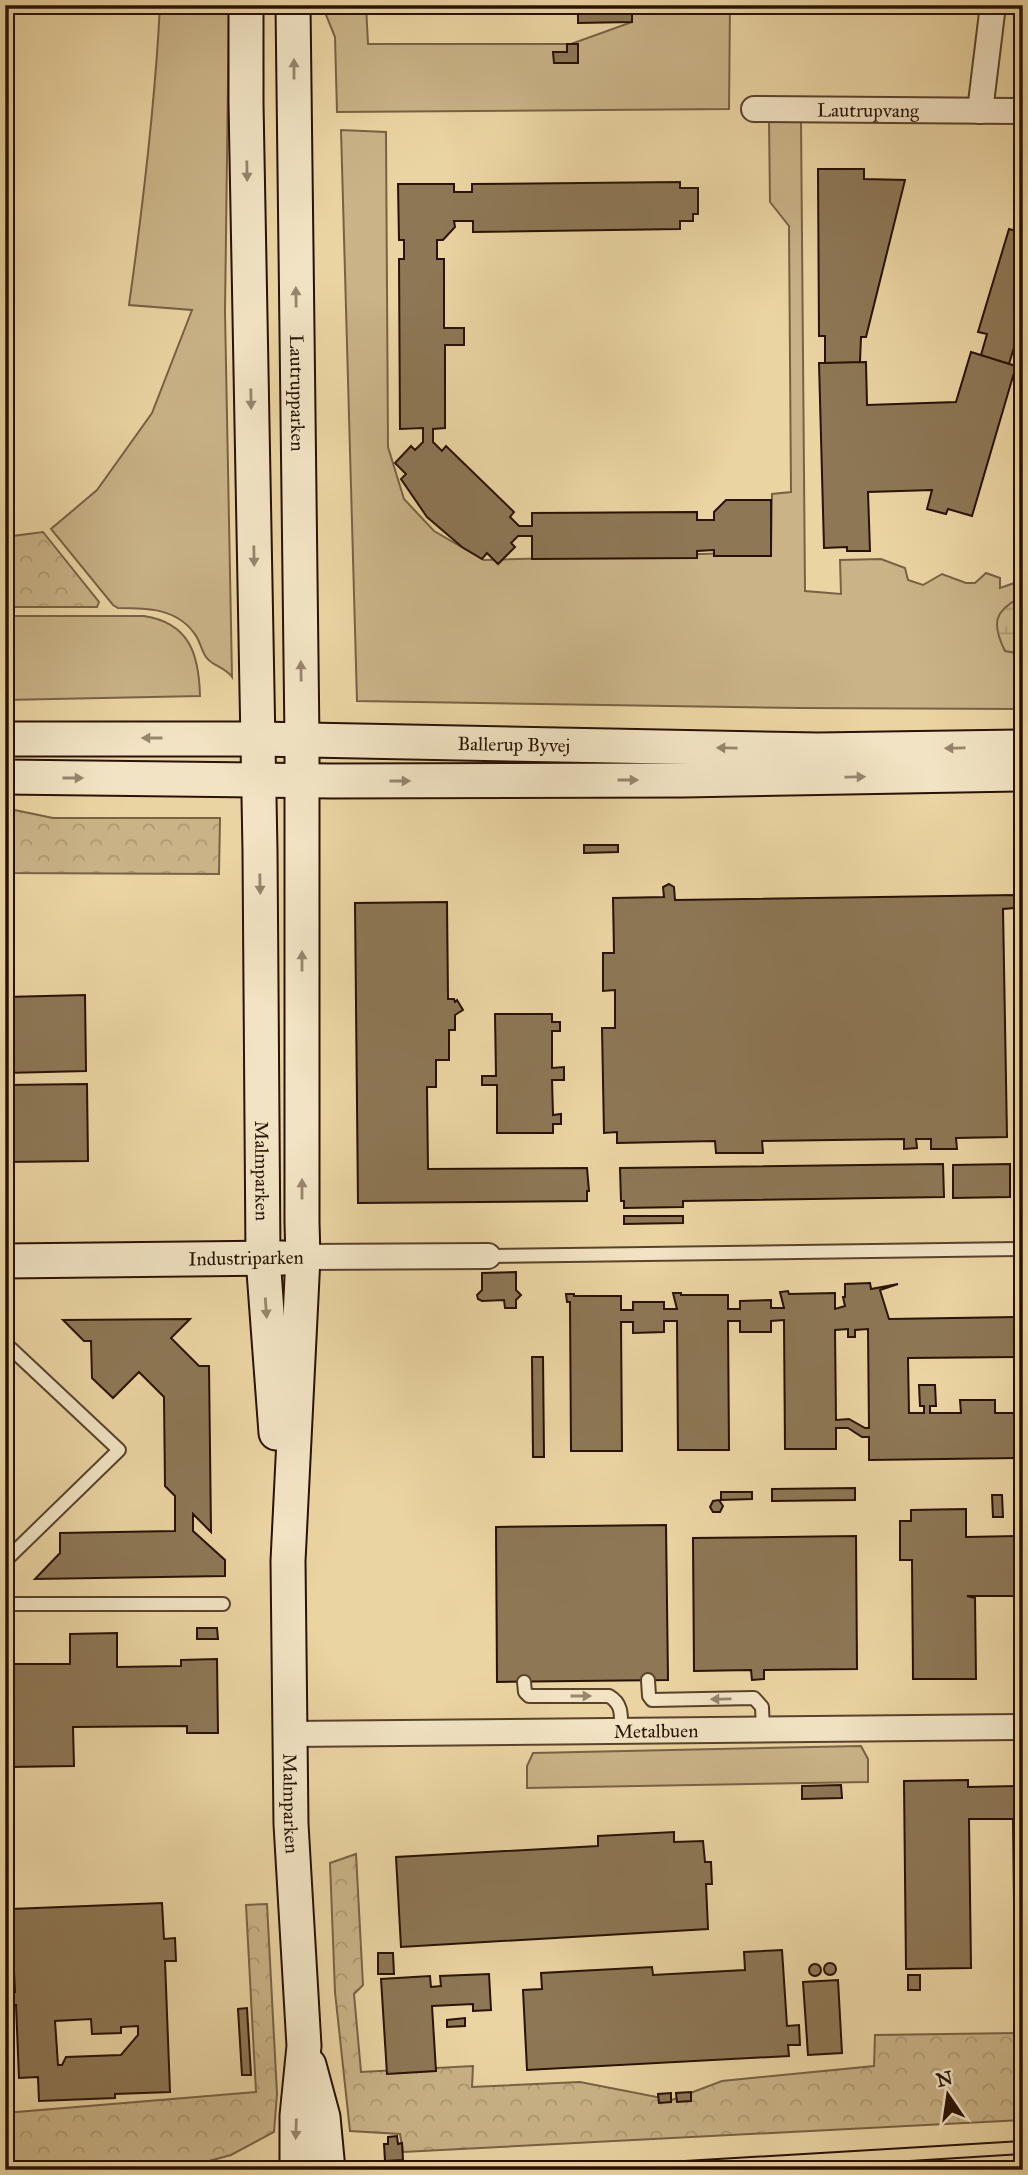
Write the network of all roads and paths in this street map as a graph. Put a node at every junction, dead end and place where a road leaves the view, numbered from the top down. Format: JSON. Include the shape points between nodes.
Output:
{"nodes":[{"id":1,"x":246,"y":5,"type":"edge"},
{"id":2,"x":293,"y":5,"type":"edge"},
{"id":3,"x":993,"y":5,"type":"edge"},
{"id":4,"x":754,"y":109,"type":"dead end"},
{"id":5,"x":980,"y":111,"type":"junction"},
{"id":6,"x":1023,"y":111,"type":"edge"},
{"id":7,"x":258,"y":739,"type":"junction"},
{"id":8,"x":5,"y":740,"type":"edge"},
{"id":9,"x":302,"y":740,"type":"junction"},
{"id":10,"x":1023,"y":747,"type":"edge"},
{"id":11,"x":1023,"y":774,"type":"edge"},
{"id":12,"x":5,"y":777,"type":"edge"},
{"id":13,"x":258,"y":779,"type":"junction"},
{"id":14,"x":302,"y":781,"type":"junction"},
{"id":15,"x":1023,"y":1249,"type":"edge"},
{"id":16,"x":488,"y":1256,"type":"joint"},
{"id":17,"x":303,"y":1257,"type":"junction"},
{"id":18,"x":263,"y":1258,"type":"junction"},
{"id":19,"x":5,"y":1261,"type":"edge"},
{"id":20,"x":5,"y":1343,"type":"edge"},
{"id":21,"x":5,"y":1561,"type":"edge"},
{"id":22,"x":288,"y":1561,"type":"junction"},
{"id":23,"x":5,"y":1566,"type":"edge"},
{"id":24,"x":223,"y":1604,"type":"dead end"},
{"id":25,"x":648,"y":1680,"type":"dead end"},
{"id":26,"x":524,"y":1682,"type":"dead end"},
{"id":27,"x":1023,"y":1727,"type":"edge"},
{"id":28,"x":763,"y":1730,"type":"junction"},
{"id":29,"x":621,"y":1731,"type":"junction"},
{"id":30,"x":290,"y":1734,"type":"junction"},
{"id":31,"x":304,"y":2046,"type":"junction"},
{"id":32,"x":297,"y":2170,"type":"edge"},
{"id":33,"x":328,"y":2170,"type":"edge"}],
"edges":[{"from":1,"to":7,"type":"street","one_way":true},
{"from":9,"to":2,"type":"street","name":"Lautrupparken","one_way":true},
{"from":3,"to":5,"type":"street"},
{"from":4,"to":5,"type":"street","name":"Lautrupvang"},
{"from":5,"to":6,"type":"street","name":"Lautrupvang"},
{"from":7,"to":8,"type":"street","name":"Ballerup Byvej","one_way":true},
{"from":7,"to":9,"type":"street","name":"Ballerup Byvej"},
{"from":7,"to":13,"type":"street"},
{"from":10,"to":9,"type":"street","name":"Ballerup Byvej","one_way":true,"via":[[818,750]]},
{"from":9,"to":14,"type":"street","name":"Lautrupparken"},
{"from":14,"to":11,"type":"street","name":"Ballerup Byvej","one_way":true},
{"from":12,"to":13,"type":"street","name":"Ballerup Byvej","one_way":true},
{"from":13,"to":14,"type":"street","name":"Ballerup Byvej"},
{"from":13,"to":18,"type":"street","name":"Malmparken","one_way":true},
{"from":17,"to":14,"type":"street","name":"Malmparken","one_way":true},
{"from":15,"to":16,"type":"lane"},
{"from":16,"to":17,"type":"street","name":"Industriparken"},
{"from":17,"to":18,"type":"street","name":"Industriparken"},
{"from":17,"to":22,"type":"street","name":"Malmparken"},
{"from":18,"to":19,"type":"street","name":"Industriparken"},
{"from":18,"to":22,"type":"street","name":"Malmparken","one_way":true},
{"from":20,"to":21,"type":"lane","via":[[119,1450]]},
{"from":22,"to":30,"type":"street","name":"Malmparken"},
{"from":23,"to":24,"type":"lane","via":[[6,1604]]},
{"from":28,"to":25,"type":"lane","one_way":true,"via":[[762,1707],[754,1698],[652,1700]]},
{"from":26,"to":29,"type":"lane","one_way":true,"via":[[529,1696],[609,1696],[621,1712]]},
{"from":27,"to":28,"type":"street","name":"Metalbuen"},
{"from":28,"to":29,"type":"street","name":"Metalbuen"},
{"from":29,"to":30,"type":"street","name":"Metalbuen"},
{"from":30,"to":31,"type":"street","name":"Malmparken"},
{"from":31,"to":32,"type":"street","name":"Malmparken","one_way":true},
{"from":31,"to":33,"type":"street","name":"Malmparken","via":[[323,2117]]}]}
